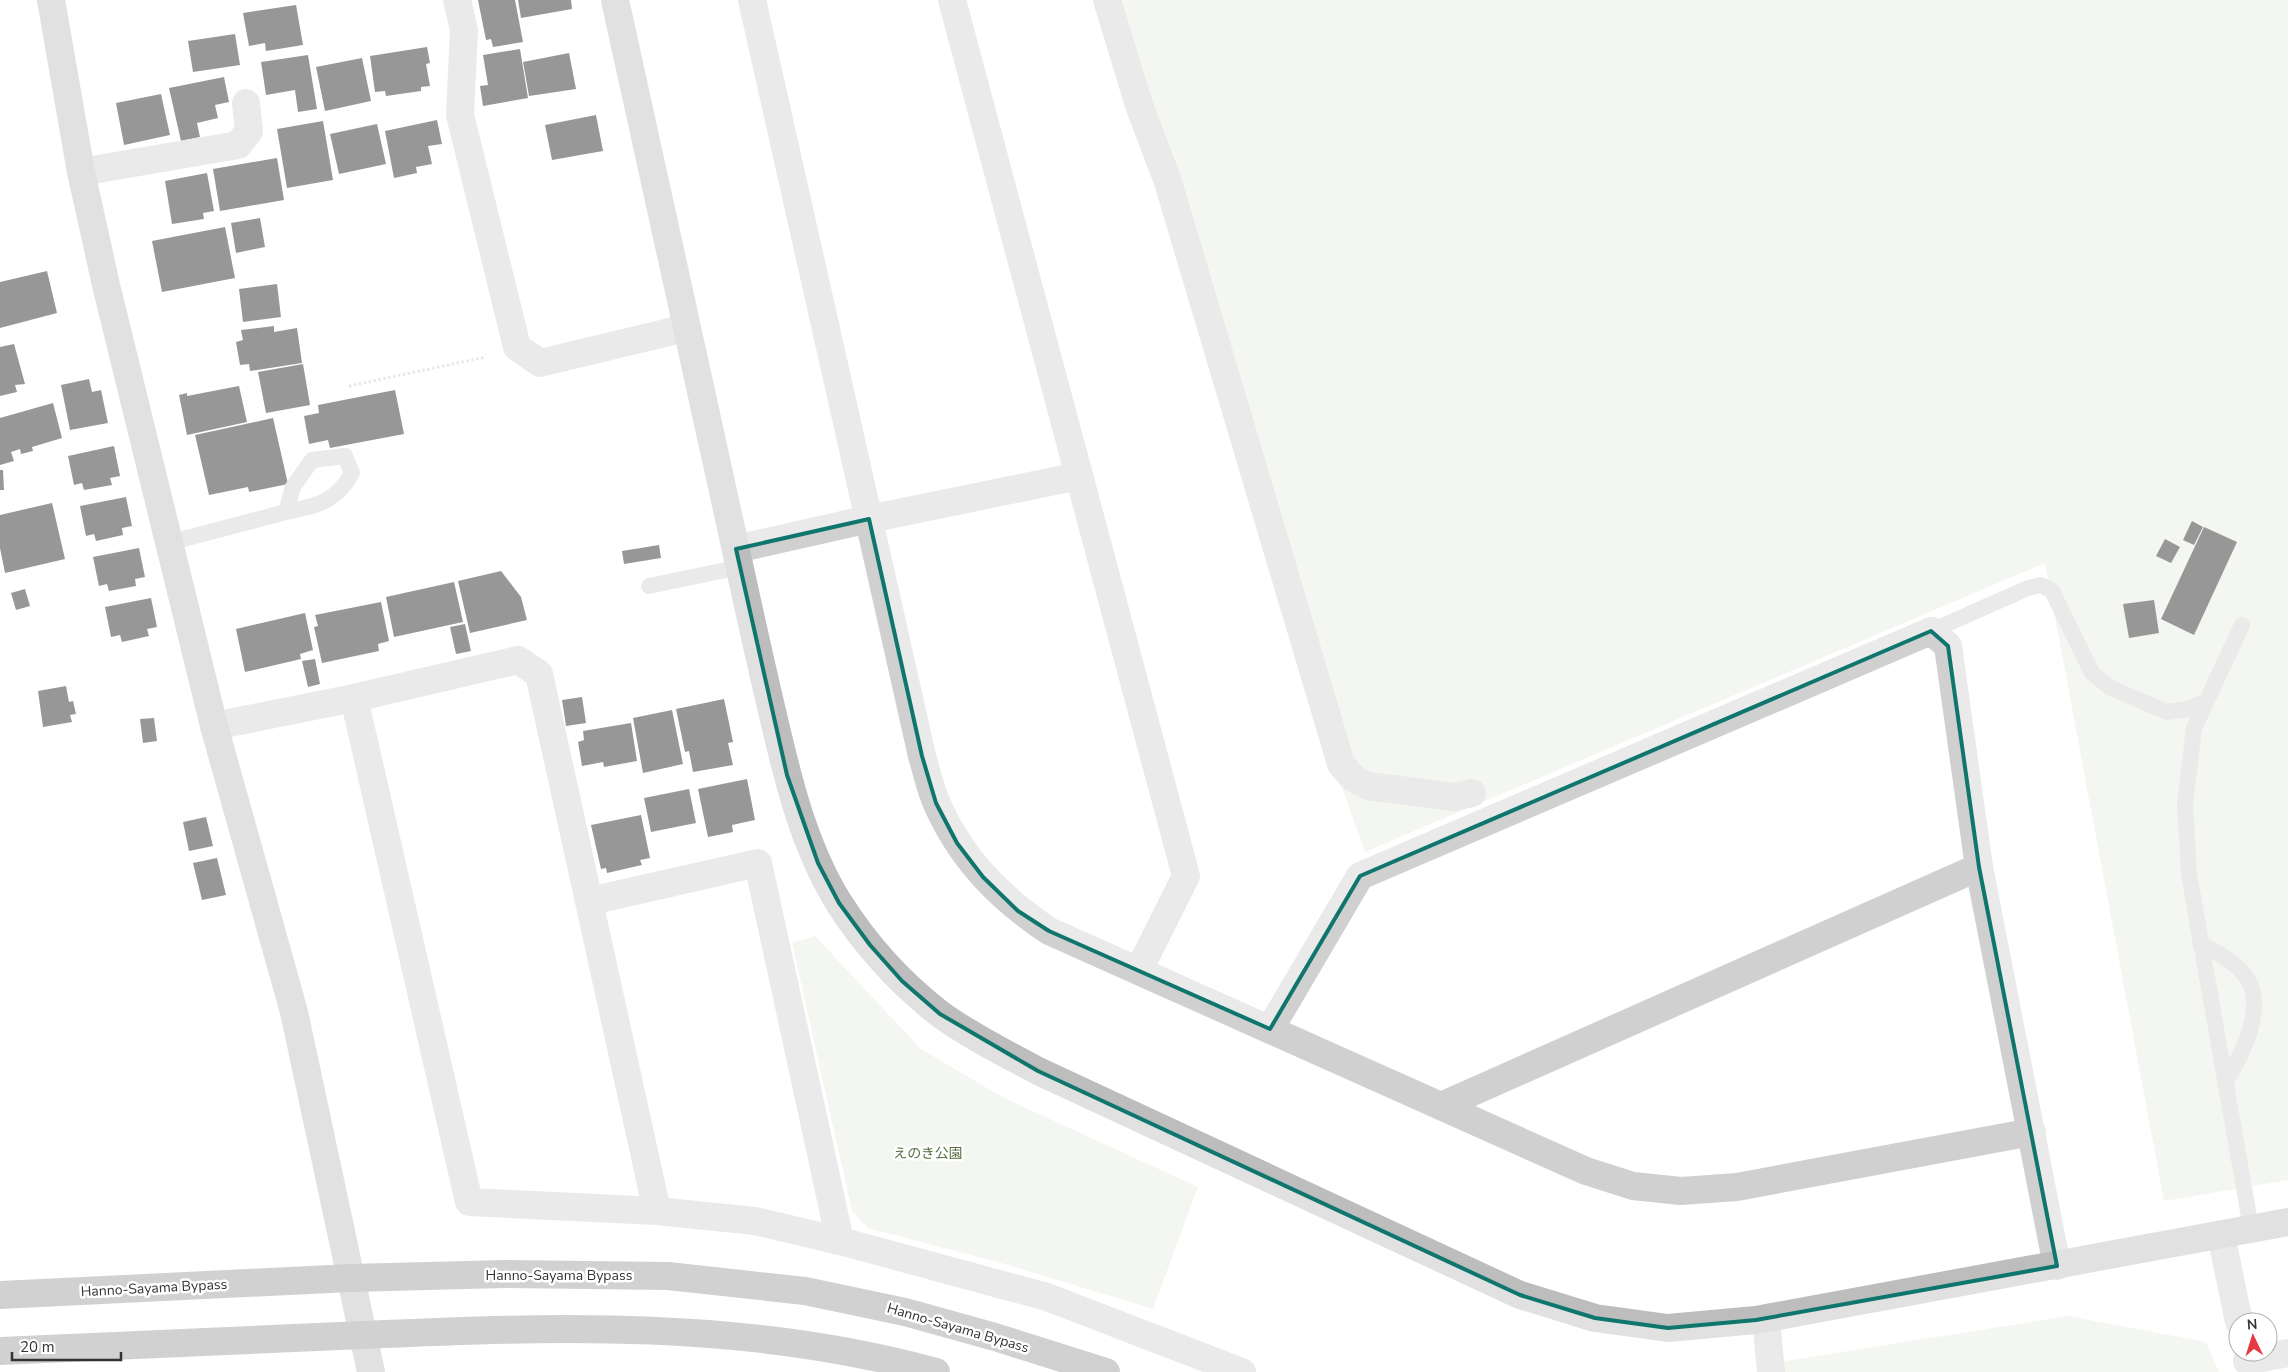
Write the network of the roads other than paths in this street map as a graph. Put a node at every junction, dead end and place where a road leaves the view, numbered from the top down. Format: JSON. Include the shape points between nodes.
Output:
{"nodes":[{"id":1,"x":51,"y":0,"type":"edge"},
{"id":2,"x":457,"y":0,"type":"edge"},
{"id":3,"x":615,"y":0,"type":"edge"},
{"id":4,"x":752,"y":0,"type":"edge"},
{"id":5,"x":952,"y":0,"type":"edge"},
{"id":6,"x":1107,"y":0,"type":"edge"},
{"id":7,"x":246,"y":104,"type":"dead end"},
{"id":8,"x":81,"y":172,"type":"junction"},
{"id":9,"x":686,"y":328,"type":"junction"},
{"id":10,"x":1079,"y":476,"type":"junction"},
{"id":11,"x":286,"y":512,"type":"dead end"},
{"id":12,"x":869,"y":519,"type":"junction"},
{"id":13,"x":168,"y":543,"type":"junction"},
{"id":14,"x":738,"y":558,"type":"junction"},
{"id":15,"x":649,"y":586,"type":"dead end"},
{"id":16,"x":2242,"y":624,"type":"dead end"},
{"id":17,"x":1931,"y":631,"type":"junction"},
{"id":18,"x":354,"y":698,"type":"junction"},
{"id":19,"x":2206,"y":701,"type":"junction"},
{"id":20,"x":214,"y":726,"type":"junction"},
{"id":21,"x":1472,"y":793,"type":"dead end"},
{"id":22,"x":1979,"y":867,"type":"junction"},
{"id":23,"x":590,"y":901,"type":"junction"},
{"id":24,"x":2200,"y":943,"type":"junction"},
{"id":25,"x":1139,"y":970,"type":"junction"},
{"id":26,"x":1270,"y":1029,"type":"junction"},
{"id":27,"x":2225,"y":1083,"type":"junction"},
{"id":28,"x":1441,"y":1106,"type":"junction"},
{"id":29,"x":2032,"y":1132,"type":"junction"},
{"id":30,"x":657,"y":1211,"type":"junction"},
{"id":31,"x":2288,"y":1222,"type":"edge"},
{"id":32,"x":2251,"y":1228,"type":"junction"},
{"id":33,"x":2221,"y":1235,"type":"junction"},
{"id":34,"x":840,"y":1241,"type":"junction"},
{"id":35,"x":2057,"y":1266,"type":"junction"},
{"id":36,"x":352,"y":1278,"type":"junction"},
{"id":37,"x":0,"y":1295,"type":"edge"},
{"id":38,"x":2237,"y":1312,"type":"edge"},
{"id":39,"x":1766,"y":1318,"type":"junction"},
{"id":40,"x":363,"y":1335,"type":"junction"},
{"id":41,"x":0,"y":1351,"type":"edge"},
{"id":42,"x":371,"y":1372,"type":"edge"},
{"id":43,"x":936,"y":1372,"type":"edge"},
{"id":44,"x":1106,"y":1372,"type":"edge"},
{"id":45,"x":1242,"y":1372,"type":"edge"},
{"id":46,"x":1771,"y":1372,"type":"edge"}],
"edges":[{"from":1,"to":8,"type":"street"},
{"from":2,"to":9,"type":"street","via":[[464,30],[460,114],[517,347],[540,363]]},
{"from":3,"to":9,"type":"street"},
{"from":4,"to":12,"type":"street"},
{"from":5,"to":10,"type":"street"},
{"from":6,"to":21,"type":"street","via":[[1138,105],[1168,182],[1341,764],[1353,778],[1368,786],[1454,797]]},
{"from":7,"to":8,"type":"street","via":[[248,130],[238,145]]},
{"from":8,"to":13,"type":"street"},
{"from":9,"to":14,"type":"street"},
{"from":10,"to":12,"type":"street"},
{"from":10,"to":25,"type":"street","via":[[1186,876]]},
{"from":11,"to":13,"type":"lane"},
{"from":12,"to":14,"type":"street"},
{"from":12,"to":25,"type":"street","via":[[922,756],[936,803],[958,843],[983,877],[1018,911],[1049,931]]},
{"from":13,"to":20,"type":"street"},
{"from":14,"to":15,"type":"lane"},
{"from":14,"to":39,"type":"street","via":[[787,775],[818,863],[839,902],[870,945],[940,1014],[1038,1071],[1520,1295],[1595,1318],[1668,1328]]},
{"from":16,"to":19,"type":"lane"},
{"from":17,"to":19,"type":"lane","via":[[2041,585],[2052,591],[2092,673],[2111,688],[2167,712],[2189,709]]},
{"from":17,"to":22,"type":"street","via":[[1948,646]]},
{"from":17,"to":26,"type":"street","via":[[1360,876]]},
{"from":18,"to":20,"type":"street"},
{"from":18,"to":23,"type":"street","via":[[518,660],[539,674]]},
{"from":18,"to":30,"type":"street","via":[[469,1202]]},
{"from":19,"to":24,"type":"lane","via":[[2194,728],[2185,804],[2189,874]]},
{"from":20,"to":36,"type":"street","via":[[294,1012]]},
{"from":22,"to":28,"type":"street"},
{"from":22,"to":29,"type":"street"},
{"from":23,"to":30,"type":"street"},
{"from":23,"to":34,"type":"street","via":[[758,863]]},
{"from":24,"to":27,"type":"lane"},
{"from":24,"to":27,"type":"lane","via":[[2236,966],[2251,986],[2254,1009],[2251,1027],[2240,1058]]},
{"from":25,"to":26,"type":"street"},
{"from":26,"to":28,"type":"street"},
{"from":27,"to":32,"type":"lane"},
{"from":28,"to":29,"type":"street","via":[[1586,1171],[1633,1186],[1681,1191],[1737,1187]]},
{"from":29,"to":35,"type":"street"},
{"from":30,"to":34,"type":"street","via":[[755,1222]]},
{"from":31,"to":32,"type":"street"},
{"from":32,"to":33,"type":"street"},
{"from":33,"to":35,"type":"street"},
{"from":33,"to":38,"type":"street"},
{"from":34,"to":45,"type":"street","via":[[1047,1297]]},
{"from":35,"to":39,"type":"street"},
{"from":36,"to":37,"type":"highway","name":"Hanno-Sayama Bypass"},
{"from":36,"to":40,"type":"street"},
{"from":36,"to":44,"type":"highway","name":"Hanno-Sayama Bypass","via":[[504,1274],[668,1276],[805,1291],[905,1312]]},
{"from":39,"to":46,"type":"street"},
{"from":40,"to":41,"type":"highway"},
{"from":40,"to":42,"type":"street"},
{"from":40,"to":43,"type":"highway","via":[[506,1328],[666,1330],[793,1342],[894,1360]]}]}
